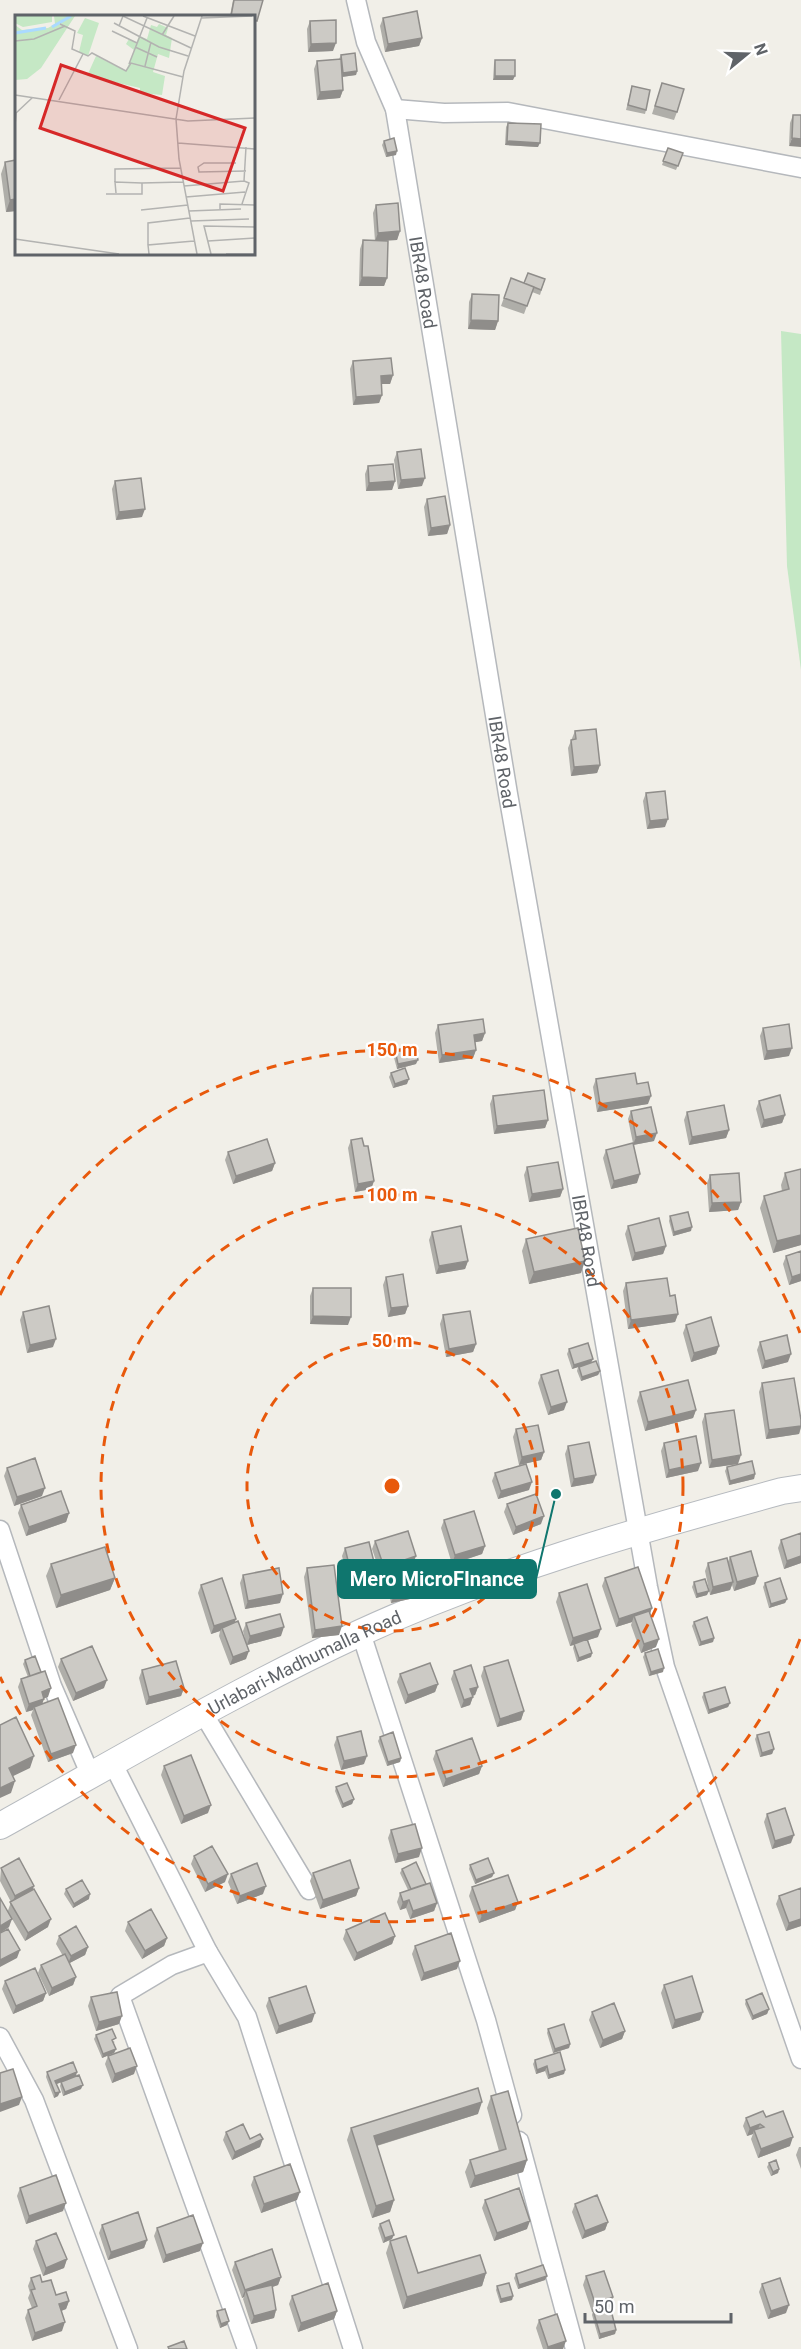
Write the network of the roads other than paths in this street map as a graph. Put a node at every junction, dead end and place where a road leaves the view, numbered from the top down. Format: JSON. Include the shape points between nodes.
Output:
{"nodes":[{"id":1,"x":356,"y":0,"type":"edge"},
{"id":2,"x":395,"y":109,"type":"junction"},
{"id":3,"x":801,"y":168,"type":"edge"},
{"id":4,"x":801,"y":1488,"type":"edge"},
{"id":5,"x":0,"y":1530,"type":"edge"},
{"id":6,"x":638,"y":1530,"type":"junction"},
{"id":7,"x":361,"y":1633,"type":"junction"},
{"id":8,"x":203,"y":1713,"type":"junction"},
{"id":9,"x":102,"y":1770,"type":"junction"},
{"id":10,"x":0,"y":1826,"type":"edge"},
{"id":11,"x":309,"y":1890,"type":"dead end"},
{"id":12,"x":208,"y":1952,"type":"junction"},
{"id":13,"x":0,"y":2037,"type":"edge"},
{"id":14,"x":801,"y":2059,"type":"edge"},
{"id":15,"x":128,"y":2349,"type":"edge"},
{"id":16,"x":247,"y":2349,"type":"edge"},
{"id":17,"x":353,"y":2349,"type":"edge"},
{"id":18,"x":575,"y":2349,"type":"edge"}],
"edges":[{"from":1,"to":2,"type":"street","name":"IBR48 Road","via":[[366,42]]},
{"from":2,"to":3,"type":"street","via":[[508,112]]},
{"from":2,"to":6,"type":"street","name":"IBR48 Road","via":[[510,805]]},
{"from":4,"to":6,"type":"main road","name":"Urlabari-Madhumalla Road"},
{"from":5,"to":9,"type":"street","via":[[52,1686]]},
{"from":6,"to":7,"type":"main road","name":"Urlabari-Madhumalla Road","via":[[473,1586]]},
{"from":6,"to":14,"type":"street","name":"IBR48 Road","via":[[665,1667]]},
{"from":7,"to":8,"type":"main road","name":"Urlabari-Madhumalla Road"},
{"from":7,"to":18,"type":"street","via":[[486,2020]]},
{"from":8,"to":9,"type":"main road","name":"Urlabari-Madhumalla Road"},
{"from":8,"to":11,"type":"street"},
{"from":9,"to":10,"type":"main road","name":"Urlabari-Madhumalla Road"},
{"from":9,"to":12,"type":"street"},
{"from":12,"to":16,"type":"street","via":[[172,1965],[120,1996]]},
{"from":12,"to":17,"type":"street","via":[[247,2017]]},
{"from":13,"to":15,"type":"street","via":[[34,2100]]}]}
